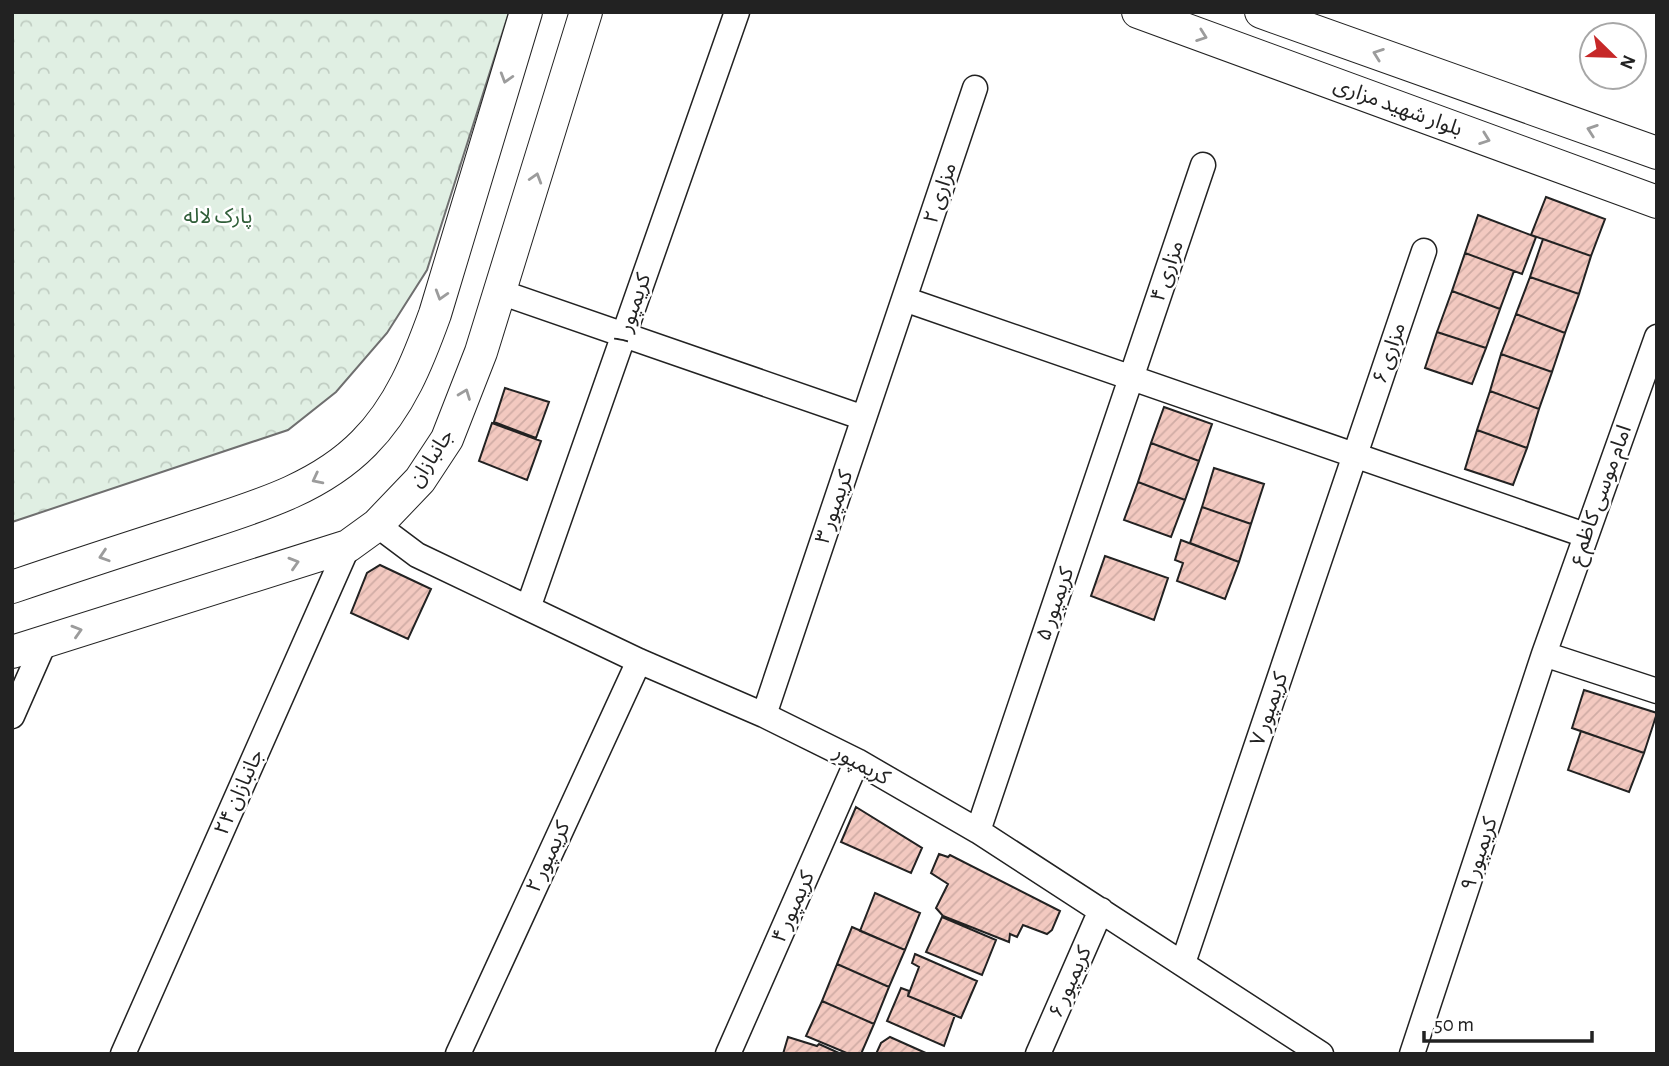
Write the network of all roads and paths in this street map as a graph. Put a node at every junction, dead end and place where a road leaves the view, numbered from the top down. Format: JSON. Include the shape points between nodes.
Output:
{"nodes":[{"id":1,"x":526,"y":12,"type":"edge"},
{"id":2,"x":586,"y":12,"type":"edge"},
{"id":3,"x":737,"y":12,"type":"edge"},
{"id":4,"x":1138,"y":12,"type":"edge"},
{"id":5,"x":1261,"y":12,"type":"edge"},
{"id":6,"x":975,"y":88,"type":"dead end"},
{"id":7,"x":1657,"y":152,"type":"edge"},
{"id":8,"x":1203,"y":165,"type":"dead end"},
{"id":9,"x":1657,"y":202,"type":"edge"},
{"id":10,"x":1424,"y":251,"type":"dead end"},
{"id":11,"x":500,"y":292,"type":"junction"},
{"id":12,"x":904,"y":299,"type":"junction"},
{"id":13,"x":624,"y":335,"type":"junction"},
{"id":14,"x":1657,"y":337,"type":"edge"},
{"id":15,"x":1131,"y":378,"type":"junction"},
{"id":16,"x":864,"y":418,"type":"junction"},
{"id":17,"x":1354,"y":455,"type":"junction"},
{"id":18,"x":377,"y":525,"type":"junction"},
{"id":19,"x":1585,"y":535,"type":"junction"},
{"id":20,"x":348,"y":546,"type":"junction"},
{"id":21,"x":12,"y":587,"type":"edge"},
{"id":22,"x":528,"y":608,"type":"junction"},
{"id":23,"x":46,"y":641,"type":"junction"},
{"id":24,"x":12,"y":652,"type":"edge"},
{"id":25,"x":1544,"y":654,"type":"junction"},
{"id":26,"x":639,"y":661,"type":"junction"},
{"id":27,"x":1657,"y":691,"type":"edge"},
{"id":28,"x":764,"y":715,"type":"junction"},
{"id":29,"x":12,"y":716,"type":"edge"},
{"id":30,"x":857,"y":761,"type":"junction"},
{"id":31,"x":978,"y":831,"type":"junction"},
{"id":32,"x":1101,"y":910,"type":"junction"},
{"id":33,"x":1183,"y":963,"type":"junction"},
{"id":34,"x":127,"y":1046,"type":"edge"},
{"id":35,"x":458,"y":1054,"type":"edge"},
{"id":36,"x":728,"y":1054,"type":"edge"},
{"id":37,"x":1038,"y":1054,"type":"edge"},
{"id":38,"x":1321,"y":1054,"type":"edge"},
{"id":39,"x":1412,"y":1054,"type":"edge"}],
"edges":[{"from":1,"to":21,"type":"main road","one_way":true,"via":[[418,360],[396,405],[364,443],[328,474],[276,500]]},
{"from":11,"to":2,"type":"main road","name":"جانبازان","one_way":true},
{"from":3,"to":13,"type":"street","name":"کریمپور ۱"},
{"from":4,"to":9,"type":"main road","name":"بلوار شهید مزاری","one_way":true},
{"from":7,"to":5,"type":"main road","name":"بلوار شهید مزاری","one_way":true},
{"from":6,"to":12,"type":"street","name":"مزاری ۲"},
{"from":8,"to":15,"type":"street","name":"مزاری ۴"},
{"from":10,"to":17,"type":"street","name":"مزاری ۶"},
{"from":11,"to":13,"type":"street"},
{"from":18,"to":11,"type":"main road","name":"جانبازان","one_way":true,"via":[[420,480],[447,439]]},
{"from":12,"to":15,"type":"street"},
{"from":12,"to":16,"type":"street","name":"کریمپور ۳"},
{"from":13,"to":16,"type":"street"},
{"from":13,"to":22,"type":"street","name":"کریمپور ۱"},
{"from":14,"to":19,"type":"street","name":"امام موسی کاظم ع"},
{"from":15,"to":17,"type":"street"},
{"from":15,"to":31,"type":"street","name":"کریمپور ۵"},
{"from":16,"to":28,"type":"street","name":"کریمپور ۳"},
{"from":17,"to":19,"type":"street"},
{"from":17,"to":33,"type":"street","name":"کریمپور ۷"},
{"from":18,"to":20,"type":"main road","name":"جانبازان"},
{"from":18,"to":22,"type":"street","name":"کریمپور","via":[[417,555]]},
{"from":19,"to":25,"type":"street","name":"امام موسی کاظم ع"},
{"from":23,"to":20,"type":"main road","name":"جانبازان","one_way":true},
{"from":20,"to":34,"type":"street","name":"جانبازان ۲۴"},
{"from":22,"to":26,"type":"street","name":"کریمپور"},
{"from":23,"to":24,"type":"main road","name":"جانبازان"},
{"from":23,"to":29,"type":"street"},
{"from":25,"to":27,"type":"street"},
{"from":25,"to":39,"type":"street","name":"کریمپور ۹"},
{"from":26,"to":28,"type":"street","name":"کریمپور"},
{"from":26,"to":35,"type":"street","name":"کریمپور ۲"},
{"from":28,"to":30,"type":"street","name":"کریمپور"},
{"from":30,"to":31,"type":"street","name":"کریمپور"},
{"from":30,"to":36,"type":"street","name":"کریمپور ۴"},
{"from":31,"to":32,"type":"street","name":"کریمپور"},
{"from":32,"to":33,"type":"street","name":"کریمپور"},
{"from":32,"to":37,"type":"street","name":"کریمپور ۶"},
{"from":33,"to":38,"type":"street","name":"کریمپور"}]}
